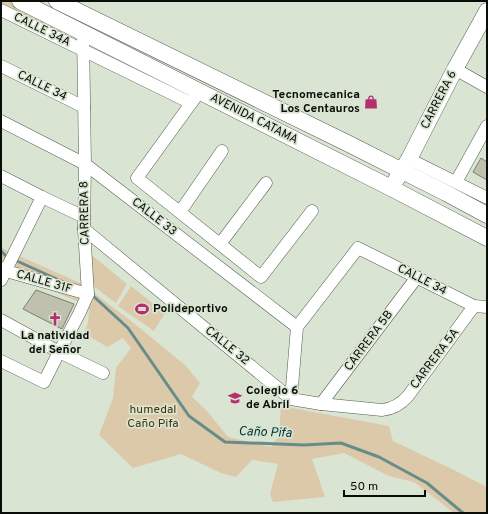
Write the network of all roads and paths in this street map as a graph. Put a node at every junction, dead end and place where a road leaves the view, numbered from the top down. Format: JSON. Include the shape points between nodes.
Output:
{"nodes":[{"id":1,"x":20,"y":1,"type":"edge"},
{"id":2,"x":57,"y":1,"type":"edge"},
{"id":3,"x":1,"y":10,"type":"edge"},
{"id":4,"x":484,"y":22,"type":"edge"},
{"id":5,"x":83,"y":33,"type":"junction"},
{"id":6,"x":82,"y":50,"type":"junction"},
{"id":7,"x":1,"y":66,"type":"edge"},
{"id":8,"x":455,"y":69,"type":"junction"},
{"id":9,"x":487,"y":87,"type":"edge"},
{"id":10,"x":195,"y":97,"type":"junction"},
{"id":11,"x":84,"y":107,"type":"junction"},
{"id":12,"x":1,"y":121,"type":"edge"},
{"id":13,"x":487,"y":126,"type":"edge"},
{"id":14,"x":222,"y":151,"type":"dead end"},
{"id":15,"x":85,"y":164,"type":"junction"},
{"id":16,"x":405,"y":165,"type":"junction"},
{"id":17,"x":1,"y":176,"type":"edge"},
{"id":18,"x":456,"y":182,"type":"junction"},
{"id":19,"x":266,"y":183,"type":"dead end"},
{"id":20,"x":391,"y":188,"type":"junction"},
{"id":21,"x":42,"y":197,"type":"junction"},
{"id":22,"x":487,"y":198,"type":"edge"},
{"id":23,"x":312,"y":211,"type":"dead end"},
{"id":24,"x":180,"y":212,"type":"junction"},
{"id":25,"x":487,"y":215,"type":"edge"},
{"id":26,"x":84,"y":217,"type":"junction"},
{"id":27,"x":84,"y":229,"type":"junction"},
{"id":28,"x":487,"y":238,"type":"edge"},
{"id":29,"x":220,"y":244,"type":"junction"},
{"id":30,"x":3,"y":273,"type":"edge"},
{"id":31,"x":417,"y":277,"type":"junction"},
{"id":32,"x":88,"y":294,"type":"junction"},
{"id":33,"x":474,"y":306,"type":"junction"},
{"id":34,"x":487,"y":307,"type":"edge"},
{"id":35,"x":1,"y":320,"type":"edge"},
{"id":36,"x":297,"y":327,"type":"junction"},
{"id":37,"x":59,"y":352,"type":"junction"},
{"id":38,"x":1,"y":361,"type":"edge"},
{"id":39,"x":103,"y":373,"type":"dead end"},
{"id":40,"x":291,"y":399,"type":"junction"},
{"id":41,"x":321,"y":404,"type":"junction"},
{"id":42,"x":392,"y":408,"type":"joint"}],
"edges":[{"from":1,"to":5,"type":"main road","name":"AVENIDA CATAMA"},
{"from":2,"to":16,"type":"main road","name":"AVENIDA CATAMA"},
{"from":3,"to":6,"type":"street","name":"CALLE 34A"},
{"from":4,"to":8,"type":"main road","name":"CARRERA 6"},
{"from":5,"to":6,"type":"street","name":"CARRERA 8"},
{"from":5,"to":10,"type":"main road","name":"AVENIDA CATAMA"},
{"from":6,"to":10,"type":"street","name":"CALLE 34A"},
{"from":6,"to":11,"type":"street","name":"CARRERA 8"},
{"from":7,"to":11,"type":"street","name":"CALLE 34"},
{"from":8,"to":9,"type":"street"},
{"from":8,"to":16,"type":"main road","name":"CARRERA 6"},
{"from":10,"to":20,"type":"main road","name":"AVENIDA CATAMA"},
{"from":10,"to":24,"type":"street","via":[[137,178]]},
{"from":11,"to":15,"type":"street","name":"CARRERA 8"},
{"from":12,"to":15,"type":"street","name":"CALLE 33"},
{"from":13,"to":18,"type":"street"},
{"from":14,"to":24,"type":"street"},
{"from":15,"to":26,"type":"street","name":"CARRERA 8"},
{"from":15,"to":36,"type":"street","name":"CALLE 33"},
{"from":16,"to":18,"type":"street","name":"AVENIDA CATAMA"},
{"from":16,"to":20,"type":"main road","name":"CARRERA 6"},
{"from":16,"to":25,"type":"main road","name":"AVENIDA CATAMA"},
{"from":17,"to":21,"type":"street"},
{"from":18,"to":22,"type":"street","name":"AVENIDA CATAMA"},
{"from":19,"to":29,"type":"street"},
{"from":20,"to":28,"type":"main road","name":"AVENIDA CATAMA"},
{"from":21,"to":26,"type":"street"},
{"from":21,"to":30,"type":"street"},
{"from":23,"to":29,"type":"street","via":[[261,277]]},
{"from":24,"to":29,"type":"street"},
{"from":26,"to":27,"type":"street","name":"CARRERA 8"},
{"from":27,"to":32,"type":"street","name":"CARRERA 8"},
{"from":27,"to":40,"type":"street","name":"CALLE 32"},
{"from":30,"to":32,"type":"street","name":"CALLE 31F"},
{"from":31,"to":33,"type":"street","name":"CALLE 34"},
{"from":31,"to":36,"type":"street","name":"CALLE 34","via":[[358,248]]},
{"from":31,"to":41,"type":"street","name":"CARRERA 5B"},
{"from":32,"to":37,"type":"street","name":"CARRERA 8"},
{"from":33,"to":34,"type":"street","name":"CALLE 34"},
{"from":33,"to":42,"type":"street","name":"CARRERA 5A","via":[[408,396]]},
{"from":35,"to":37,"type":"street"},
{"from":36,"to":40,"type":"street"},
{"from":37,"to":38,"type":"street","name":"CARRERA 8","via":[[44,382]]},
{"from":37,"to":39,"type":"street"},
{"from":40,"to":41,"type":"street","name":"CALLE 32"},
{"from":41,"to":42,"type":"street","name":"CALLE 32","via":[[382,410]]}]}
